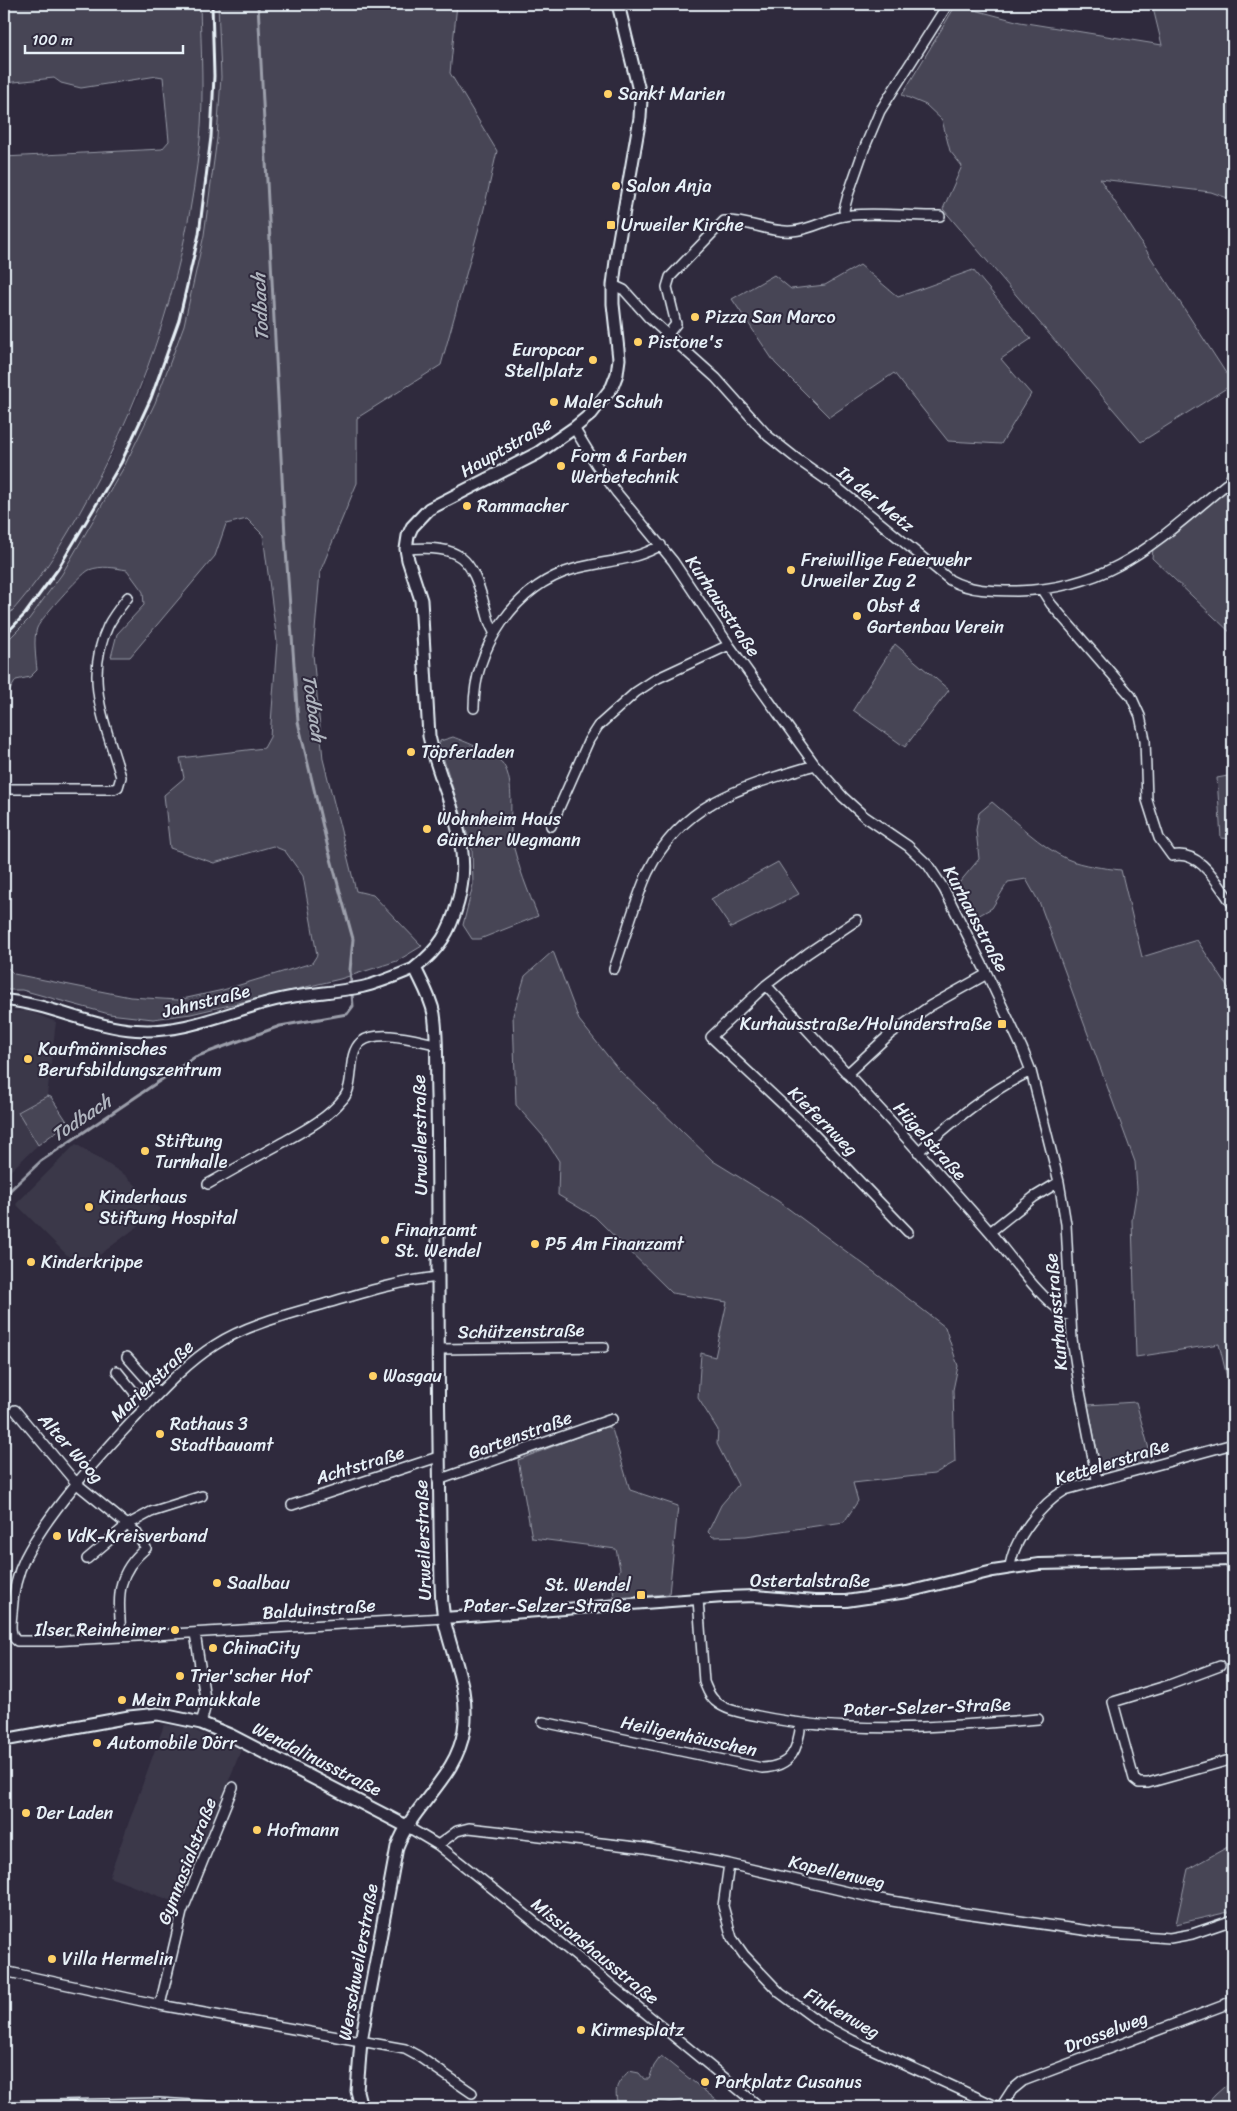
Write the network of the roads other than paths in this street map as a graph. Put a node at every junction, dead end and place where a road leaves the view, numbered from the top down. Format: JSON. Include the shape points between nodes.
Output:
{"nodes":[{"id":1,"x":618,"y":4,"type":"edge"},
{"id":2,"x":948,"y":4,"type":"edge"},
{"id":3,"x":845,"y":216,"type":"junction"},
{"id":4,"x":940,"y":216,"type":"dead end"},
{"id":5,"x":613,"y":285,"type":"junction"},
{"id":6,"x":668,"y":334,"type":"junction"},
{"id":7,"x":574,"y":428,"type":"junction"},
{"id":8,"x":1233,"y":474,"type":"edge"},
{"id":9,"x":661,"y":545,"type":"junction"},
{"id":10,"x":406,"y":548,"type":"junction"},
{"id":11,"x":1042,"y":590,"type":"junction"},
{"id":12,"x":128,"y":597,"type":"dead end"},
{"id":13,"x":495,"y":633,"type":"junction"},
{"id":14,"x":728,"y":645,"type":"junction"},
{"id":15,"x":474,"y":708,"type":"dead end"},
{"id":16,"x":815,"y":765,"type":"junction"},
{"id":17,"x":4,"y":789,"type":"edge"},
{"id":18,"x":551,"y":826,"type":"dead end"},
{"id":19,"x":1233,"y":905,"type":"edge"},
{"id":20,"x":856,"y":920,"type":"dead end"},
{"id":21,"x":415,"y":968,"type":"junction"},
{"id":22,"x":614,"y":969,"type":"dead end"},
{"id":23,"x":987,"y":974,"type":"junction"},
{"id":24,"x":766,"y":985,"type":"junction"},
{"id":25,"x":4,"y":1000,"type":"edge"},
{"id":26,"x":436,"y":1044,"type":"junction"},
{"id":27,"x":1031,"y":1071,"type":"junction"},
{"id":28,"x":847,"y":1074,"type":"junction"},
{"id":29,"x":918,"y":1152,"type":"junction"},
{"id":30,"x":1059,"y":1182,"type":"junction"},
{"id":31,"x":208,"y":1184,"type":"dead end"},
{"id":32,"x":908,"y":1232,"type":"dead end"},
{"id":33,"x":990,"y":1232,"type":"junction"},
{"id":34,"x":438,"y":1277,"type":"junction"},
{"id":35,"x":1071,"y":1316,"type":"junction"},
{"id":36,"x":604,"y":1347,"type":"dead end"},
{"id":37,"x":438,"y":1349,"type":"junction"},
{"id":38,"x":128,"y":1357,"type":"dead end"},
{"id":39,"x":116,"y":1371,"type":"dead end"},
{"id":40,"x":159,"y":1393,"type":"junction"},
{"id":41,"x":146,"y":1407,"type":"junction"},
{"id":42,"x":15,"y":1410,"type":"dead end"},
{"id":43,"x":612,"y":1419,"type":"dead end"},
{"id":44,"x":1233,"y":1444,"type":"edge"},
{"id":45,"x":438,"y":1457,"type":"junction"},
{"id":46,"x":438,"y":1480,"type":"junction"},
{"id":47,"x":1097,"y":1480,"type":"junction"},
{"id":48,"x":77,"y":1484,"type":"junction"},
{"id":49,"x":202,"y":1496,"type":"dead end"},
{"id":50,"x":292,"y":1505,"type":"dead end"},
{"id":51,"x":127,"y":1524,"type":"junction"},
{"id":52,"x":86,"y":1559,"type":"dead end"},
{"id":53,"x":1233,"y":1560,"type":"edge"},
{"id":54,"x":1010,"y":1568,"type":"junction"},
{"id":55,"x":698,"y":1599,"type":"junction"},
{"id":56,"x":444,"y":1618,"type":"junction"},
{"id":57,"x":195,"y":1633,"type":"junction"},
{"id":58,"x":121,"y":1636,"type":"junction"},
{"id":59,"x":17,"y":1641,"type":"joint"},
{"id":60,"x":1220,"y":1666,"type":"dead end"},
{"id":61,"x":1038,"y":1718,"type":"dead end"},
{"id":62,"x":201,"y":1722,"type":"junction"},
{"id":63,"x":543,"y":1722,"type":"dead end"},
{"id":64,"x":801,"y":1723,"type":"junction"},
{"id":65,"x":4,"y":1740,"type":"edge"},
{"id":66,"x":1233,"y":1759,"type":"edge"},
{"id":67,"x":233,"y":1787,"type":"dead end"},
{"id":68,"x":406,"y":1826,"type":"junction"},
{"id":69,"x":438,"y":1845,"type":"junction"},
{"id":70,"x":729,"y":1864,"type":"junction"},
{"id":71,"x":1233,"y":1920,"type":"edge"},
{"id":72,"x":4,"y":1971,"type":"edge"},
{"id":73,"x":1233,"y":2000,"type":"edge"},
{"id":74,"x":160,"y":2005,"type":"junction"},
{"id":75,"x":361,"y":2041,"type":"junction"},
{"id":76,"x":472,"y":2093,"type":"dead end"},
{"id":77,"x":4,"y":2106,"type":"edge"},
{"id":78,"x":223,"y":2107,"type":"edge"},
{"id":79,"x":360,"y":2107,"type":"edge"},
{"id":80,"x":760,"y":2107,"type":"edge"},
{"id":81,"x":999,"y":2107,"type":"edge"}],
"edges":[{"from":1,"to":5,"type":"main road","name":"Hauptstraße","via":[[641,99]]},
{"from":2,"to":3,"type":"street","via":[[880,111],[848,195]]},
{"from":3,"to":4,"type":"street"},
{"from":3,"to":6,"type":"street","via":[[793,232],[748,222],[724,221],[670,277],[667,287],[676,324]]},
{"from":5,"to":6,"type":"street","name":"In der Metz","via":[[624,290]]},
{"from":5,"to":7,"type":"main road","name":"Hauptstraße","via":[[619,359],[617,374],[604,399]]},
{"from":6,"to":11,"type":"street","name":"In der Metz","via":[[716,378],[768,436],[834,485],[950,580],[976,589]]},
{"from":7,"to":9,"type":"street","name":"Kurhausstraße","via":[[617,493]]},
{"from":7,"to":10,"type":"main road","name":"Hauptstraße","via":[[538,453],[429,509],[412,527]]},
{"from":8,"to":11,"type":"street","name":"In der Metz","via":[[1229,482],[1128,562],[1092,579]]},
{"from":9,"to":13,"type":"street","via":[[646,554],[574,569],[550,578],[515,606]]},
{"from":9,"to":14,"type":"street","name":"Kurhausstraße"},
{"from":10,"to":13,"type":"street","via":[[441,548],[455,552],[466,561],[475,575]]},
{"from":10,"to":21,"type":"main road","via":[[421,600],[432,752],[464,853],[464,883],[446,936]]},
{"from":11,"to":19,"type":"street","via":[[1131,696],[1140,716],[1145,740],[1148,800],[1159,838],[1172,856],[1179,854],[1202,864]]},
{"from":12,"to":17,"type":"street","via":[[109,624],[98,653],[96,670],[97,692],[121,777],[118,787]]},
{"from":13,"to":15,"type":"street","via":[[476,679]]},
{"from":14,"to":16,"type":"street","name":"Kurhausstraße"},
{"from":14,"to":18,"type":"street","via":[[649,684],[598,726]]},
{"from":16,"to":22,"type":"street","via":[[745,786],[686,821],[668,840],[647,874]]},
{"from":16,"to":23,"type":"street","name":"Kurhausstraße","via":[[864,816],[928,864]]},
{"from":20,"to":24,"type":"street"},
{"from":21,"to":25,"type":"street","name":"Jahnstraße","via":[[361,987],[288,997],[204,1022],[163,1030],[110,1026],[47,1007]]},
{"from":21,"to":26,"type":"main road","name":"Urweilerstraße","via":[[431,1001]]},
{"from":23,"to":27,"type":"street","name":"Kurhausstraße"},
{"from":23,"to":28,"type":"street","via":[[930,1006],[890,1034]]},
{"from":24,"to":28,"type":"street","name":"Hügelstraße"},
{"from":24,"to":32,"type":"street","name":"Kiefernweg","via":[[711,1037],[806,1127]]},
{"from":26,"to":31,"type":"street","via":[[374,1035],[361,1042],[356,1048],[345,1097],[334,1109],[314,1125]]},
{"from":26,"to":34,"type":"main road","name":"Urweilerstraße"},
{"from":27,"to":29,"type":"street","via":[[957,1118]]},
{"from":27,"to":30,"type":"street","name":"Kurhausstraße"},
{"from":28,"to":29,"type":"street","name":"Hügelstraße"},
{"from":29,"to":33,"type":"street","name":"Hügelstraße"},
{"from":30,"to":33,"type":"street","via":[[1034,1197]]},
{"from":30,"to":35,"type":"street","name":"Kurhausstraße","via":[[1066,1224]]},
{"from":33,"to":35,"type":"street","name":"Hügelstraße","via":[[1044,1296],[1060,1311]]},
{"from":34,"to":37,"type":"main road","name":"Urweilerstraße"},
{"from":34,"to":40,"type":"street","name":"Marienstraße","via":[[363,1292],[240,1332],[193,1361]]},
{"from":35,"to":47,"type":"street","name":"Kurhausstraße","via":[[1080,1391]]},
{"from":36,"to":37,"type":"street","name":"Schützenstraße"},
{"from":37,"to":45,"type":"main road","name":"Urweilerstraße"},
{"from":38,"to":40,"type":"street"},
{"from":39,"to":41,"type":"street"},
{"from":40,"to":41,"type":"street","name":"Marienstraße"},
{"from":41,"to":48,"type":"street","name":"Marienstraße"},
{"from":42,"to":48,"type":"street","name":"Alter Woog"},
{"from":43,"to":46,"type":"street","name":"Gartenstraße"},
{"from":44,"to":47,"type":"street","name":"Kettelerstraße"},
{"from":45,"to":46,"type":"main road","name":"Urweilerstraße"},
{"from":45,"to":50,"type":"street","name":"Achtstraße"},
{"from":46,"to":56,"type":"main road","name":"Urweilerstraße"},
{"from":47,"to":54,"type":"street","name":"Kettelerstraße","via":[[1065,1490],[1044,1505],[1017,1545]]},
{"from":48,"to":51,"type":"street","name":"Alter Woog"},
{"from":48,"to":59,"type":"street","name":"Marienstraße","via":[[24,1559],[16,1583],[11,1633]]},
{"from":49,"to":51,"type":"street","via":[[151,1512]]},
{"from":51,"to":52,"type":"street"},
{"from":51,"to":58,"type":"street","name":"Alter Woog","via":[[146,1548],[122,1579]]},
{"from":53,"to":54,"type":"street","name":"Ostertalstraße","via":[[1073,1562]]},
{"from":54,"to":55,"type":"street","name":"Ostertalstraße","via":[[879,1597],[838,1601],[754,1596]]},
{"from":55,"to":56,"type":"street","name":"Ostertalstraße"},
{"from":55,"to":64,"type":"street","name":"Pater-Selzer-Straße","via":[[704,1682],[714,1701],[739,1712]]},
{"from":56,"to":57,"type":"street","name":"Balduinstraße"},
{"from":56,"to":68,"type":"main road","name":"Urweilerstraße","via":[[464,1687],[464,1732],[458,1752],[445,1775]]},
{"from":57,"to":58,"type":"street","name":"Balduinstraße"},
{"from":57,"to":62,"type":"street","via":[[206,1705]]},
{"from":58,"to":59,"type":"street","name":"Balduinstraße","via":[[52,1642]]},
{"from":60,"to":66,"type":"street","via":[[1112,1702],[1134,1779],[1139,1783]]},
{"from":61,"to":64,"type":"street","name":"Pater-Selzer-Straße","via":[[895,1728]]},
{"from":62,"to":65,"type":"main road","name":"Wendalinusstraße","via":[[158,1714]]},
{"from":62,"to":68,"type":"main road","name":"Wendalinusstraße"},
{"from":63,"to":64,"type":"street","name":"Heiligenhäuschen","via":[[762,1768],[779,1766],[795,1751]]},
{"from":67,"to":74,"type":"street","name":"Gymnasialstraße","via":[[182,1912]]},
{"from":68,"to":69,"type":"street","name":"Missionshausstraße"},
{"from":68,"to":75,"type":"main road","name":"Werschweilerstraße","via":[[392,1870]]},
{"from":69,"to":70,"type":"street","name":"Kapellenweg","via":[[457,1831],[483,1828],[614,1843]]},
{"from":69,"to":80,"type":"street","name":"Missionshausstraße"},
{"from":70,"to":71,"type":"street","name":"Kapellenweg","via":[[874,1898],[1111,1934],[1170,1938]]},
{"from":70,"to":81,"type":"street","name":"Finkenweg","via":[[723,1906],[732,1938],[780,1993],[822,2024]]},
{"from":72,"to":74,"type":"street"},
{"from":73,"to":81,"type":"street","name":"Drosselweg","via":[[1023,2081]]},
{"from":74,"to":75,"type":"street"},
{"from":75,"to":76,"type":"street","via":[[405,2049]]},
{"from":75,"to":79,"type":"main road","name":"Werschweilerstraße","via":[[357,2090]]},
{"from":77,"to":78,"type":"street","via":[[159,2103]]}]}
